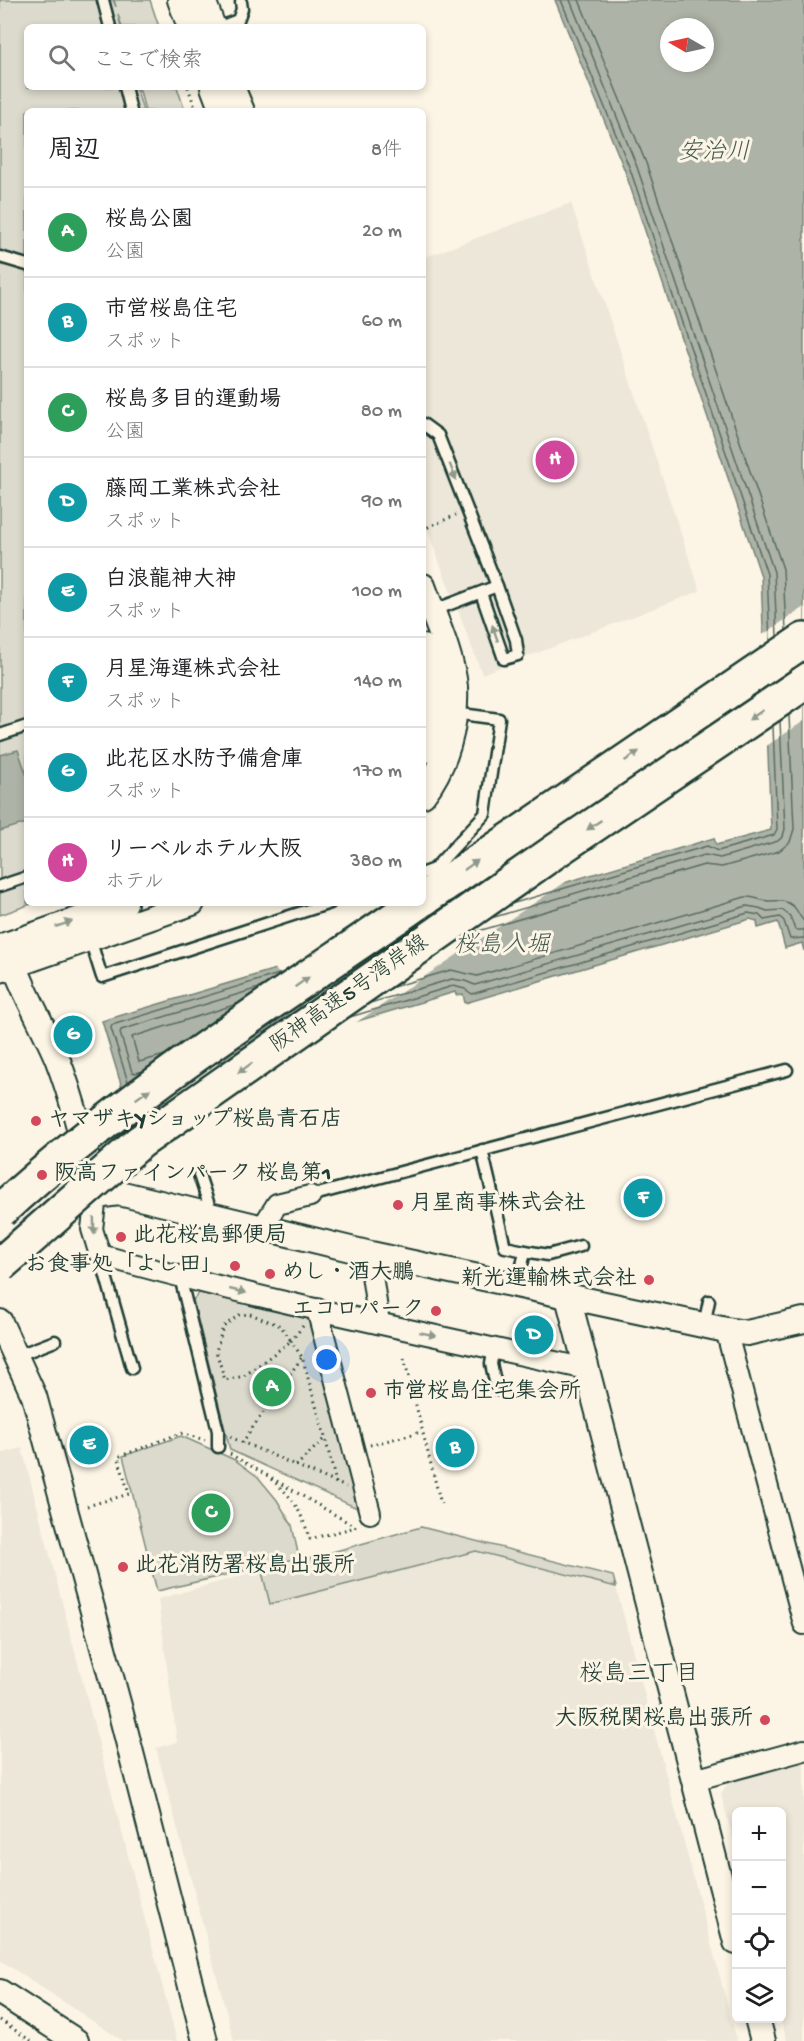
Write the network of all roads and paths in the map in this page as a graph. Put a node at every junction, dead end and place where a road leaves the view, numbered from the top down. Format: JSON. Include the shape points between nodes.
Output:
{"nodes":[{"id":1,"x":103,"y":0,"type":"edge"},
{"id":2,"x":180,"y":0,"type":"edge"},
{"id":3,"x":203,"y":0,"type":"edge"},
{"id":4,"x":241,"y":2,"type":"dead end"},
{"id":5,"x":109,"y":24,"type":"edge"},
{"id":6,"x":189,"y":24,"type":"edge"},
{"id":7,"x":212,"y":24,"type":"edge"},
{"id":8,"x":228,"y":24,"type":"edge"},
{"id":9,"x":126,"y":90,"type":"edge"},
{"id":10,"x":189,"y":90,"type":"edge"},
{"id":11,"x":214,"y":90,"type":"edge"},
{"id":12,"x":233,"y":90,"type":"edge"},
{"id":13,"x":130,"y":108,"type":"edge"},
{"id":14,"x":195,"y":108,"type":"edge"},
{"id":15,"x":221,"y":108,"type":"edge"},
{"id":16,"x":241,"y":108,"type":"edge"},
{"id":17,"x":0,"y":257,"type":"edge"},
{"id":18,"x":24,"y":264,"type":"edge"},
{"id":19,"x":426,"y":426,"type":"edge"},
{"id":20,"x":455,"y":516,"type":"dead end"},
{"id":21,"x":426,"y":528,"type":"edge"},
{"id":22,"x":496,"y":586,"type":"junction"},
{"id":23,"x":481,"y":592,"type":"junction"},
{"id":24,"x":426,"y":594,"type":"edge"},
{"id":25,"x":432,"y":611,"type":"junction"},
{"id":26,"x":804,"y":640,"type":"edge"},
{"id":27,"x":426,"y":657,"type":"edge"},
{"id":28,"x":804,"y":683,"type":"edge"},
{"id":29,"x":454,"y":713,"type":"junction"},
{"id":30,"x":24,"y":727,"type":"edge"},
{"id":31,"x":0,"y":735,"type":"edge"},
{"id":32,"x":426,"y":743,"type":"edge"},
{"id":33,"x":426,"y":791,"type":"edge"},
{"id":34,"x":426,"y":872,"type":"edge"},
{"id":35,"x":24,"y":879,"type":"edge"},
{"id":36,"x":0,"y":886,"type":"edge"},
{"id":37,"x":426,"y":897,"type":"edge"},
{"id":38,"x":118,"y":906,"type":"edge"},
{"id":39,"x":183,"y":906,"type":"edge"},
{"id":40,"x":321,"y":906,"type":"edge"},
{"id":41,"x":413,"y":906,"type":"edge"},
{"id":42,"x":90,"y":938,"type":"junction"},
{"id":43,"x":5,"y":957,"type":"edge"},
{"id":44,"x":787,"y":1070,"type":"dead end"},
{"id":45,"x":482,"y":1150,"type":"junction"},
{"id":46,"x":199,"y":1175,"type":"dead end"},
{"id":47,"x":96,"y":1196,"type":"junction"},
{"id":48,"x":310,"y":1196,"type":"joint"},
{"id":49,"x":0,"y":1211,"type":"edge"},
{"id":50,"x":212,"y":1216,"type":"junction"},
{"id":51,"x":262,"y":1228,"type":"junction"},
{"id":52,"x":0,"y":1242,"type":"edge"},
{"id":53,"x":581,"y":1246,"type":"dead end"},
{"id":54,"x":525,"y":1251,"type":"junction"},
{"id":55,"x":371,"y":1254,"type":"junction"},
{"id":56,"x":100,"y":1255,"type":"junction"},
{"id":57,"x":0,"y":1264,"type":"edge"},
{"id":58,"x":180,"y":1277,"type":"junction"},
{"id":59,"x":518,"y":1286,"type":"junction"},
{"id":60,"x":568,"y":1297,"type":"junction"},
{"id":61,"x":709,"y":1301,"type":"dead end"},
{"id":62,"x":317,"y":1310,"type":"junction"},
{"id":63,"x":804,"y":1320,"type":"edge"},
{"id":64,"x":0,"y":1322,"type":"edge"},
{"id":65,"x":379,"y":1323,"type":"junction"},
{"id":66,"x":715,"y":1328,"type":"junction"},
{"id":67,"x":55,"y":1341,"type":"dead end"},
{"id":68,"x":291,"y":1341,"type":"junction"},
{"id":69,"x":494,"y":1348,"type":"junction"},
{"id":70,"x":16,"y":1356,"type":"junction"},
{"id":71,"x":303,"y":1357,"type":"junction"},
{"id":72,"x":404,"y":1358,"type":"dead end"},
{"id":73,"x":132,"y":1368,"type":"dead end"},
{"id":74,"x":587,"y":1369,"type":"junction"},
{"id":75,"x":497,"y":1390,"type":"dead end"},
{"id":76,"x":218,"y":1431,"type":"junction"},
{"id":77,"x":422,"y":1432,"type":"junction"},
{"id":78,"x":325,"y":1437,"type":"junction"},
{"id":79,"x":242,"y":1443,"type":"junction"},
{"id":80,"x":218,"y":1447,"type":"junction"},
{"id":81,"x":353,"y":1449,"type":"junction"},
{"id":82,"x":296,"y":1466,"type":"junction"},
{"id":83,"x":262,"y":1472,"type":"junction"},
{"id":84,"x":336,"y":1483,"type":"junction"},
{"id":85,"x":365,"y":1493,"type":"junction"},
{"id":86,"x":441,"y":1504,"type":"dead end"},
{"id":87,"x":87,"y":1506,"type":"dead end"},
{"id":88,"x":363,"y":1520,"type":"junction"},
{"id":89,"x":804,"y":1624,"type":"edge"},
{"id":90,"x":804,"y":1750,"type":"edge"},
{"id":91,"x":694,"y":1780,"type":"junction"},
{"id":92,"x":732,"y":1927,"type":"edge"},
{"id":93,"x":0,"y":1992,"type":"edge"},
{"id":94,"x":0,"y":2020,"type":"edge"},
{"id":95,"x":758,"y":2023,"type":"edge"},
{"id":96,"x":31,"y":2041,"type":"edge"},
{"id":97,"x":75,"y":2041,"type":"edge"},
{"id":98,"x":206,"y":2041,"type":"edge"},
{"id":99,"x":763,"y":2041,"type":"edge"}],
"edges":[{"from":1,"to":5,"type":"lane"},
{"from":2,"to":6,"type":"street"},
{"from":3,"to":7,"type":"street"},
{"from":4,"to":8,"type":"lane","via":[[238,20]]},
{"from":9,"to":13,"type":"lane"},
{"from":10,"to":14,"type":"path"},
{"from":11,"to":15,"type":"street"},
{"from":12,"to":16,"type":"street"},
{"from":17,"to":18,"type":"lane"},
{"from":19,"to":22,"type":"lane","one_way":true,"via":[[438,435]]},
{"from":20,"to":21,"type":"path"},
{"from":22,"to":23,"type":"lane"},
{"from":22,"to":23,"type":"lane","one_way":true,"via":[[518,655],[504,659]]},
{"from":23,"to":25,"type":"lane"},
{"from":24,"to":25,"type":"street"},
{"from":25,"to":29,"type":"street","via":[[455,685]]},
{"from":37,"to":26,"type":"highway","name":"阪神高速5号湾岸線","one_way":true},
{"from":27,"to":32,"type":"street","via":[[433,705]]},
{"from":28,"to":57,"type":"highway","name":"阪神高速5号湾岸線","one_way":true,"bridge":true,"via":[[547,856],[140,1142]]},
{"from":29,"to":33,"type":"street","via":[[447,750]]},
{"from":29,"to":34,"type":"lane","via":[[499,719],[485,814],[434,869]]},
{"from":30,"to":31,"type":"lane"},
{"from":35,"to":36,"type":"lane"},
{"from":43,"to":38,"type":"street","one_way":true},
{"from":39,"to":42,"type":"street"},
{"from":40,"to":42,"type":"lane","via":[[102,977]]},
{"from":49,"to":41,"type":"highway","name":"阪神高速5号湾岸線","one_way":true,"bridge":true,"via":[[42,1172],[120,1111]]},
{"from":42,"to":43,"type":"street"},
{"from":43,"to":47,"type":"street","via":[[57,1059],[73,1146]]},
{"from":44,"to":45,"type":"lane"},
{"from":45,"to":48,"type":"lane"},
{"from":45,"to":54,"type":"lane","via":[[505,1247]]},
{"from":46,"to":50,"type":"lane"},
{"from":47,"to":50,"type":"street","via":[[119,1193]]},
{"from":47,"to":52,"type":"street"},
{"from":47,"to":56,"type":"street","one_way":true,"via":[[92,1229]]},
{"from":48,"to":51,"type":"street","via":[[277,1204]]},
{"from":50,"to":51,"type":"street"},
{"from":51,"to":55,"type":"street"},
{"from":53,"to":54,"type":"lane","via":[[548,1255]]},
{"from":54,"to":59,"type":"lane"},
{"from":55,"to":59,"type":"street"},
{"from":55,"to":65,"type":"street"},
{"from":56,"to":58,"type":"street"},
{"from":56,"to":73,"type":"lane"},
{"from":58,"to":62,"type":"street","one_way":true},
{"from":58,"to":76,"type":"lane"},
{"from":59,"to":60,"type":"street"},
{"from":60,"to":66,"type":"street"},
{"from":60,"to":74,"type":"street"},
{"from":61,"to":66,"type":"lane"},
{"from":62,"to":65,"type":"street"},
{"from":62,"to":68,"type":"path"},
{"from":62,"to":81,"type":"street"},
{"from":63,"to":66,"type":"street","via":[[747,1333]]},
{"from":64,"to":70,"type":"street"},
{"from":65,"to":69,"type":"street","one_way":true},
{"from":66,"to":89,"type":"street"},
{"from":67,"to":70,"type":"lane"},
{"from":68,"to":68,"type":"path","via":[[281,1326],[250,1314],[239,1315],[223,1327],[216,1351],[225,1380],[244,1376]]},
{"from":68,"to":71,"type":"path"},
{"from":69,"to":74,"type":"street"},
{"from":69,"to":75,"type":"lane","via":[[491,1364]]},
{"from":70,"to":98,"type":"street","via":[[34,1396]]},
{"from":71,"to":78,"type":"path"},
{"from":71,"to":79,"type":"path"},
{"from":72,"to":77,"type":"path"},
{"from":74,"to":91,"type":"street"},
{"from":76,"to":79,"type":"path"},
{"from":76,"to":80,"type":"lane"},
{"from":77,"to":81,"type":"path"},
{"from":77,"to":86,"type":"path"},
{"from":78,"to":82,"type":"path"},
{"from":78,"to":84,"type":"path"},
{"from":79,"to":82,"type":"path"},
{"from":80,"to":83,"type":"path"},
{"from":80,"to":87,"type":"path","via":[[181,1433],[118,1457],[129,1494]]},
{"from":81,"to":85,"type":"street"},
{"from":82,"to":84,"type":"path"},
{"from":83,"to":88,"type":"path"},
{"from":83,"to":88,"type":"path","via":[[286,1492],[301,1512],[310,1539]]},
{"from":84,"to":85,"type":"path"},
{"from":85,"to":88,"type":"street"},
{"from":90,"to":91,"type":"street"},
{"from":91,"to":92,"type":"street"},
{"from":93,"to":97,"type":"street"},
{"from":94,"to":96,"type":"path"},
{"from":95,"to":99,"type":"street"}]}
